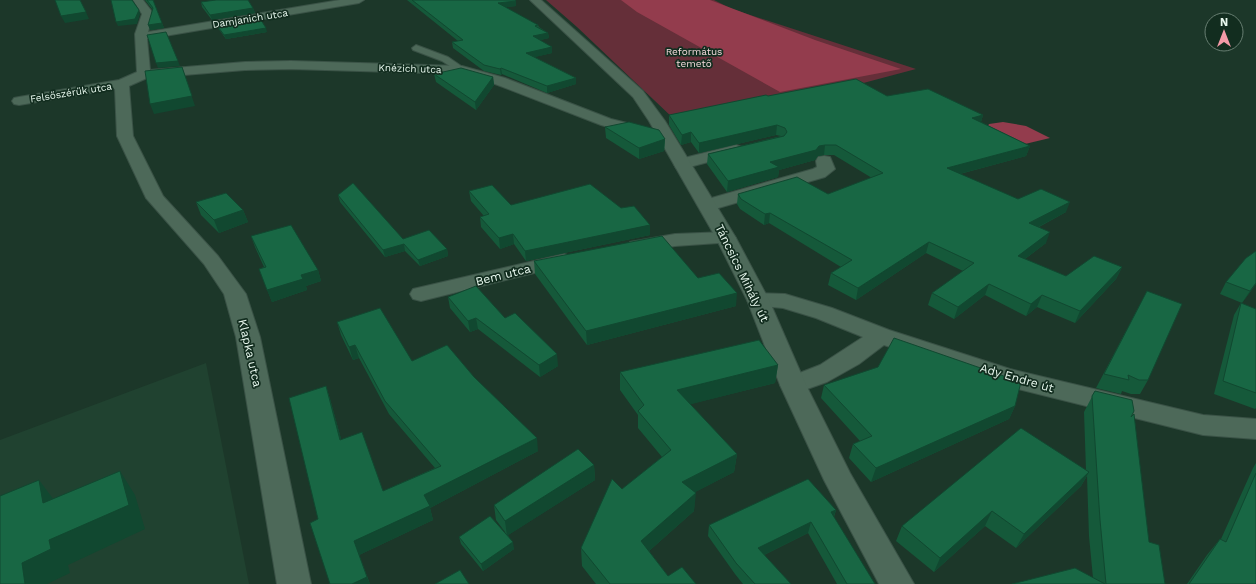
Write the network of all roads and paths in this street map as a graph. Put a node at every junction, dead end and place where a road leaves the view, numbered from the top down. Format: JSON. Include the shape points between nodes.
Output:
{"nodes":[{"id":1,"x":138,"y":0,"type":"edge"},
{"id":2,"x":359,"y":0,"type":"edge"},
{"id":3,"x":535,"y":0,"type":"edge"},
{"id":4,"x":142,"y":36,"type":"junction"},
{"id":5,"x":416,"y":48,"type":"dead end"},
{"id":6,"x":462,"y":70,"type":"junction"},
{"id":7,"x":144,"y":74,"type":"junction"},
{"id":8,"x":122,"y":84,"type":"junction"},
{"id":9,"x":19,"y":101,"type":"dead end"},
{"id":10,"x":666,"y":136,"type":"junction"},
{"id":11,"x":754,"y":146,"type":"edge"},
{"id":12,"x":824,"y":161,"type":"dead end"},
{"id":13,"x":682,"y":164,"type":"junction"},
{"id":14,"x":708,"y":206,"type":"junction"},
{"id":15,"x":726,"y":238,"type":"junction"},
{"id":16,"x":618,"y":249,"type":"edge"},
{"id":17,"x":581,"y":257,"type":"edge"},
{"id":18,"x":421,"y":294,"type":"dead end"},
{"id":19,"x":758,"y":300,"type":"junction"},
{"id":20,"x":881,"y":335,"type":"junction"},
{"id":21,"x":793,"y":385,"type":"junction"},
{"id":22,"x":1256,"y":429,"type":"edge"},
{"id":23,"x":294,"y":584,"type":"edge"},
{"id":24,"x":897,"y":584,"type":"edge"}],
"edges":[{"from":1,"to":4,"type":"street","via":[[148,13],[144,20]]},
{"from":2,"to":4,"type":"street","name":"Damjanich utca"},
{"from":3,"to":10,"type":"street","name":"Táncsics Mihály út","via":[[638,94]]},
{"from":4,"to":7,"type":"street"},
{"from":5,"to":6,"type":"lane","via":[[445,59]]},
{"from":6,"to":7,"type":"street","name":"Knézich utca","via":[[291,65]]},
{"from":6,"to":10,"type":"street","name":"Knézich utca","via":[[606,122]]},
{"from":7,"to":8,"type":"street","name":"Knézich utca"},
{"from":8,"to":9,"type":"street","name":"Felsőszérűk utca"},
{"from":8,"to":23,"type":"street","name":"Klapka utca","via":[[125,136],[155,198],[211,260],[235,294],[248,337]]},
{"from":10,"to":13,"type":"street","name":"Táncsics Mihály út"},
{"from":11,"to":13,"type":"street"},
{"from":12,"to":14,"type":"street","via":[[826,169],[819,173]]},
{"from":13,"to":14,"type":"street","name":"Táncsics Mihály út"},
{"from":14,"to":15,"type":"street","name":"Táncsics Mihály út"},
{"from":15,"to":16,"type":"street","via":[[662,241]]},
{"from":15,"to":19,"type":"street","name":"Táncsics Mihály út"},
{"from":17,"to":18,"type":"street","name":"Bem utca"},
{"from":19,"to":20,"type":"street","name":"Ady Endre út","via":[[785,301]]},
{"from":19,"to":21,"type":"street","name":"Táncsics Mihály út"},
{"from":20,"to":21,"type":"street","via":[[853,358],[813,379]]},
{"from":20,"to":22,"type":"street","name":"Ady Endre út","via":[[1006,377],[1203,425]]},
{"from":21,"to":24,"type":"street","name":"Táncsics Mihály út","via":[[839,480]]}]}
